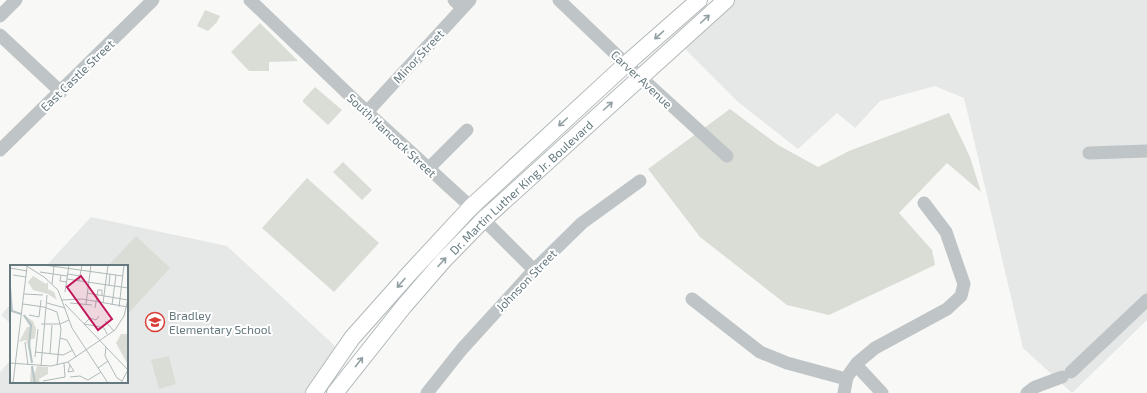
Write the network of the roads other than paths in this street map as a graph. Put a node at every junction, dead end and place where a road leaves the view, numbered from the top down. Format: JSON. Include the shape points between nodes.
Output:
{"nodes":[{"id":1,"x":16,"y":0,"type":"edge"},
{"id":2,"x":154,"y":0,"type":"edge"},
{"id":3,"x":250,"y":0,"type":"edge"},
{"id":4,"x":559,"y":0,"type":"edge"},
{"id":5,"x":699,"y":0,"type":"edge"},
{"id":6,"x":726,"y":0,"type":"edge"},
{"id":7,"x":462,"y":3,"type":"edge"},
{"id":8,"x":0,"y":16,"type":"edge"},
{"id":9,"x":0,"y":35,"type":"edge"},
{"id":10,"x":626,"y":64,"type":"junction"},
{"id":11,"x":640,"y":77,"type":"junction"},
{"id":12,"x":61,"y":92,"type":"junction"},
{"id":13,"x":367,"y":112,"type":"junction"},
{"id":14,"x":467,"y":130,"type":"dead end"},
{"id":15,"x":0,"y":150,"type":"edge"},
{"id":16,"x":1147,"y":151,"type":"edge"},
{"id":17,"x":1089,"y":154,"type":"dead end"},
{"id":18,"x":727,"y":156,"type":"dead end"},
{"id":19,"x":428,"y":169,"type":"junction"},
{"id":20,"x":640,"y":181,"type":"dead end"},
{"id":21,"x":924,"y":203,"type":"dead end"},
{"id":22,"x":471,"y":207,"type":"junction"},
{"id":23,"x":483,"y":220,"type":"junction"},
{"id":24,"x":534,"y":270,"type":"junction"},
{"id":25,"x":692,"y":298,"type":"dead end"},
{"id":26,"x":1147,"y":300,"type":"edge"},
{"id":27,"x":856,"y":365,"type":"junction"},
{"id":28,"x":846,"y":379,"type":"junction"},
{"id":29,"x":314,"y":393,"type":"edge"},
{"id":30,"x":335,"y":393,"type":"edge"},
{"id":31,"x":427,"y":393,"type":"edge"},
{"id":32,"x":844,"y":393,"type":"edge"},
{"id":33,"x":882,"y":393,"type":"edge"},
{"id":34,"x":1027,"y":393,"type":"edge"}],
"edges":[{"from":1,"to":8,"type":"street"},
{"from":2,"to":12,"type":"street","name":"East Castle Street"},
{"from":3,"to":13,"type":"street","name":"South Hancock Street"},
{"from":4,"to":10,"type":"street","name":"Carver Avenue"},
{"from":5,"to":10,"type":"main road","name":"Dr. Martin Luther King Jr. Boulevard","one_way":true},
{"from":11,"to":6,"type":"main road","name":"Dr. Martin Luther King Jr. Boulevard","one_way":true},
{"from":7,"to":13,"type":"street","name":"Minor Street"},
{"from":9,"to":12,"type":"street"},
{"from":10,"to":11,"type":"street","name":"Carver Avenue"},
{"from":10,"to":22,"type":"main road","name":"Dr. Martin Luther King Jr. Boulevard","one_way":true},
{"from":11,"to":18,"type":"street","name":"Carver Avenue"},
{"from":23,"to":11,"type":"main road","name":"Dr. Martin Luther King Jr. Boulevard","one_way":true},
{"from":12,"to":15,"type":"street","name":"East Castle Street"},
{"from":13,"to":19,"type":"street","name":"South Hancock Street"},
{"from":14,"to":19,"type":"street"},
{"from":16,"to":17,"type":"street"},
{"from":19,"to":22,"type":"street","name":"South Hancock Street"},
{"from":20,"to":24,"type":"street","name":"Johnson Street","via":[[582,222]]},
{"from":21,"to":27,"type":"street","via":[[946,232],[964,284],[961,296],[947,310],[875,348]]},
{"from":22,"to":23,"type":"street","name":"South Hancock Street"},
{"from":22,"to":29,"type":"main road","name":"Dr. Martin Luther King Jr. Boulevard","one_way":true,"via":[[352,338]]},
{"from":23,"to":24,"type":"street","name":"South Hancock Street"},
{"from":30,"to":23,"type":"main road","name":"Dr. Martin Luther King Jr. Boulevard","one_way":true,"via":[[404,306]]},
{"from":24,"to":31,"type":"street","name":"Johnson Street","via":[[462,348]]},
{"from":25,"to":28,"type":"street","via":[[760,352],[787,363]]},
{"from":26,"to":34,"type":"street","via":[[1066,374]]},
{"from":27,"to":28,"type":"street"},
{"from":27,"to":33,"type":"street"},
{"from":28,"to":32,"type":"street"}]}
